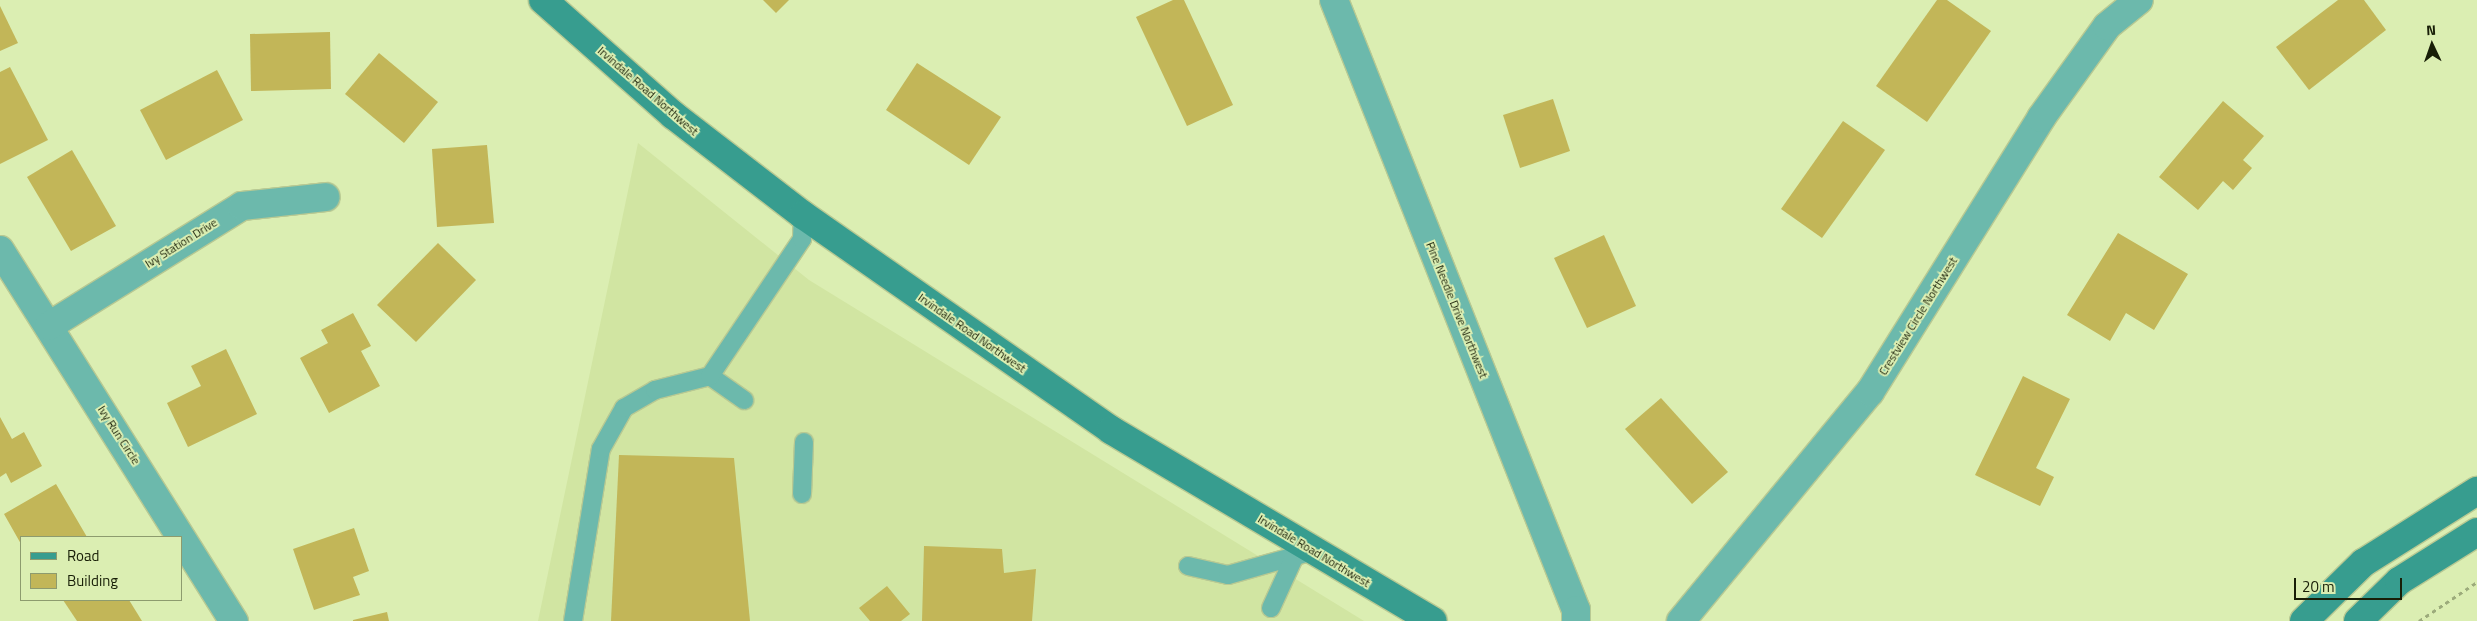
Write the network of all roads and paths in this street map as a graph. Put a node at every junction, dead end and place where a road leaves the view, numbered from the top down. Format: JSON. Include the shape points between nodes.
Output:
{"nodes":[{"id":1,"x":543,"y":0,"type":"edge"},
{"id":2,"x":1334,"y":0,"type":"edge"},
{"id":3,"x":2139,"y":0,"type":"edge"},
{"id":4,"x":326,"y":196,"type":"dead end"},
{"id":5,"x":803,"y":215,"type":"junction"},
{"id":6,"x":0,"y":250,"type":"edge"},
{"id":7,"x":48,"y":326,"type":"junction"},
{"id":8,"x":710,"y":376,"type":"junction"},
{"id":9,"x":744,"y":400,"type":"dead end"},
{"id":10,"x":804,"y":442,"type":"dead end"},
{"id":11,"x":2477,"y":491,"type":"edge"},
{"id":12,"x":802,"y":494,"type":"dead end"},
{"id":13,"x":2477,"y":532,"type":"edge"},
{"id":14,"x":180,"y":536,"type":"edge"},
{"id":15,"x":182,"y":539,"type":"edge"},
{"id":16,"x":1303,"y":556,"type":"junction"},
{"id":17,"x":1188,"y":566,"type":"dead end"},
{"id":18,"x":2477,"y":582,"type":"edge"},
{"id":19,"x":1271,"y":608,"type":"dead end"},
{"id":20,"x":234,"y":621,"type":"edge"},
{"id":21,"x":574,"y":621,"type":"edge"},
{"id":22,"x":1433,"y":621,"type":"edge"},
{"id":23,"x":1576,"y":621,"type":"edge"},
{"id":24,"x":1681,"y":621,"type":"edge"},
{"id":25,"x":2304,"y":621,"type":"edge"},
{"id":26,"x":2358,"y":621,"type":"edge"},
{"id":27,"x":2419,"y":621,"type":"edge"}],
"edges":[{"from":1,"to":5,"type":"street","name":"Irvindale Road Northwest","via":[[673,115]]},
{"from":2,"to":23,"type":"street","name":"Pine Needle Drive Northwest","via":[[1576,610]]},
{"from":3,"to":24,"type":"street","name":"Crestview Circle Northwest","via":[[2107,26],[2040,118],[1870,392]]},
{"from":4,"to":7,"type":"street","name":"Ivy Station Drive","via":[[242,206]]},
{"from":5,"to":8,"type":"lane","via":[[802,239]]},
{"from":5,"to":16,"type":"street","name":"Irvindale Road Northwest","via":[[1111,430]]},
{"from":6,"to":7,"type":"street","name":"Ivy Run Circle"},
{"from":7,"to":14,"type":"street","name":"Ivy Run Circle"},
{"from":8,"to":9,"type":"lane"},
{"from":8,"to":21,"type":"lane","via":[[655,390],[624,408],[601,449]]},
{"from":10,"to":12,"type":"lane"},
{"from":11,"to":25,"type":"street","via":[[2363,563]]},
{"from":13,"to":26,"type":"street","via":[[2399,581]]},
{"from":15,"to":20,"type":"street","name":"Ivy Run Circle"},
{"from":16,"to":17,"type":"lane","via":[[1228,575]]},
{"from":16,"to":19,"type":"lane"},
{"from":16,"to":22,"type":"street","name":"Irvindale Road Northwest"},
{"from":18,"to":27,"type":"path"}]}
